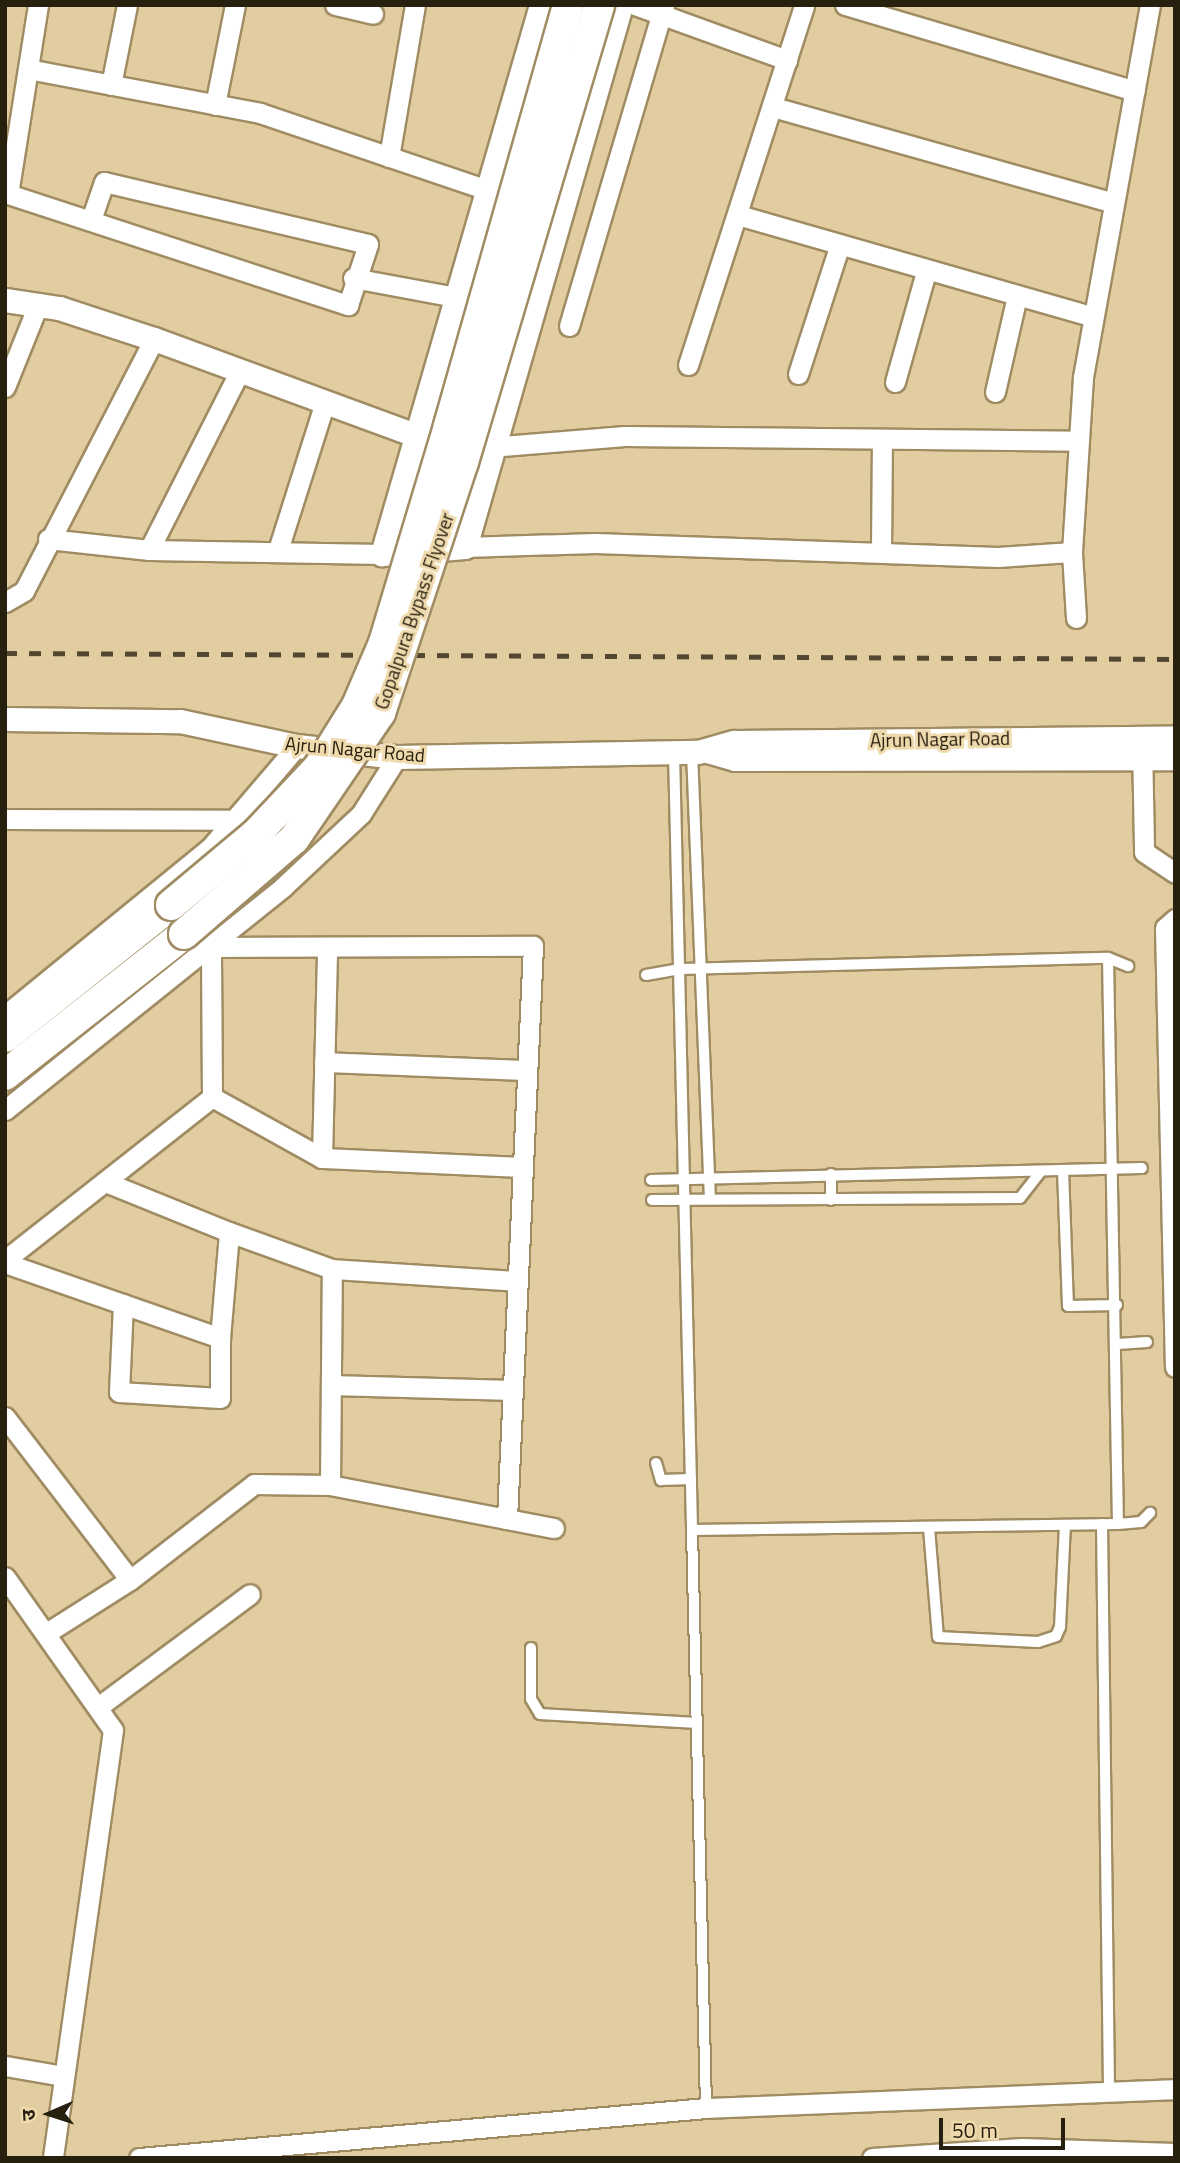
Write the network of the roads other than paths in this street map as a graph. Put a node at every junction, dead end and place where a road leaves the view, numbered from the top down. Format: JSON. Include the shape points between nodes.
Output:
{"nodes":[{"id":1,"x":38,"y":5,"type":"edge"},
{"id":2,"x":127,"y":5,"type":"edge"},
{"id":3,"x":235,"y":5,"type":"edge"},
{"id":4,"x":335,"y":5,"type":"edge"},
{"id":5,"x":415,"y":5,"type":"edge"},
{"id":6,"x":541,"y":5,"type":"edge"},
{"id":7,"x":568,"y":5,"type":"edge"},
{"id":8,"x":599,"y":5,"type":"edge"},
{"id":9,"x":621,"y":5,"type":"edge"},
{"id":10,"x":635,"y":5,"type":"edge"},
{"id":11,"x":804,"y":5,"type":"edge"},
{"id":12,"x":845,"y":5,"type":"edge"},
{"id":13,"x":1150,"y":5,"type":"edge"},
{"id":14,"x":663,"y":10,"type":"edge"},
{"id":15,"x":373,"y":14,"type":"dead end"},
{"id":16,"x":787,"y":60,"type":"junction"},
{"id":17,"x":28,"y":69,"type":"junction"},
{"id":18,"x":111,"y":85,"type":"junction"},
{"id":19,"x":1135,"y":91,"type":"junction"},
{"id":20,"x":215,"y":105,"type":"junction"},
{"id":21,"x":773,"y":107,"type":"junction"},
{"id":22,"x":389,"y":157,"type":"junction"},
{"id":23,"x":487,"y":190,"type":"junction"},
{"id":24,"x":1114,"y":203,"type":"junction"},
{"id":25,"x":738,"y":215,"type":"junction"},
{"id":26,"x":92,"y":220,"type":"junction"},
{"id":27,"x":839,"y":247,"type":"junction"},
{"id":28,"x":926,"y":272,"type":"junction"},
{"id":29,"x":353,"y":278,"type":"junction"},
{"id":30,"x":456,"y":296,"type":"junction"},
{"id":31,"x":1017,"y":296,"type":"junction"},
{"id":32,"x":5,"y":300,"type":"edge"},
{"id":33,"x":38,"y":305,"type":"junction"},
{"id":34,"x":1093,"y":317,"type":"junction"},
{"id":35,"x":569,"y":326,"type":"dead end"},
{"id":36,"x":154,"y":339,"type":"junction"},
{"id":37,"x":688,"y":365,"type":"dead end"},
{"id":38,"x":240,"y":371,"type":"junction"},
{"id":39,"x":798,"y":374,"type":"dead end"},
{"id":40,"x":895,"y":382,"type":"dead end"},
{"id":41,"x":5,"y":387,"type":"edge"},
{"id":42,"x":995,"y":392,"type":"dead end"},
{"id":43,"x":325,"y":402,"type":"junction"},
{"id":44,"x":412,"y":439,"type":"junction"},
{"id":45,"x":882,"y":441,"type":"junction"},
{"id":46,"x":1079,"y":441,"type":"junction"},
{"id":47,"x":490,"y":447,"type":"junction"},
{"id":48,"x":48,"y":539,"type":"junction"},
{"id":49,"x":465,"y":547,"type":"junction"},
{"id":50,"x":149,"y":550,"type":"junction"},
{"id":51,"x":278,"y":550,"type":"junction"},
{"id":52,"x":881,"y":552,"type":"junction"},
{"id":53,"x":1072,"y":552,"type":"junction"},
{"id":54,"x":382,"y":554,"type":"junction"},
{"id":55,"x":5,"y":602,"type":"edge"},
{"id":56,"x":1076,"y":618,"type":"dead end"},
{"id":57,"x":5,"y":719,"type":"edge"},
{"id":58,"x":1175,"y":737,"type":"edge"},
{"id":59,"x":297,"y":746,"type":"junction"},
{"id":60,"x":1142,"y":747,"type":"junction"},
{"id":61,"x":691,"y":752,"type":"junction"},
{"id":62,"x":397,"y":757,"type":"junction"},
{"id":63,"x":1175,"y":758,"type":"edge"},
{"id":64,"x":5,"y":819,"type":"edge"},
{"id":65,"x":235,"y":820,"type":"junction"},
{"id":66,"x":1175,"y":873,"type":"edge"},
{"id":67,"x":1175,"y":919,"type":"edge"},
{"id":68,"x":211,"y":947,"type":"junction"},
{"id":69,"x":327,"y":947,"type":"junction"},
{"id":70,"x":1108,"y":958,"type":"junction"},
{"id":71,"x":1128,"y":966,"type":"dead end"},
{"id":72,"x":681,"y":968,"type":"junction"},
{"id":73,"x":705,"y":968,"type":"junction"},
{"id":74,"x":646,"y":975,"type":"dead end"},
{"id":75,"x":1171,"y":1013,"type":"edge"},
{"id":76,"x":5,"y":1015,"type":"edge"},
{"id":77,"x":5,"y":1037,"type":"edge"},
{"id":78,"x":324,"y":1062,"type":"junction"},
{"id":79,"x":527,"y":1070,"type":"junction"},
{"id":80,"x":5,"y":1076,"type":"edge"},
{"id":81,"x":212,"y":1097,"type":"junction"},
{"id":82,"x":5,"y":1110,"type":"edge"},
{"id":83,"x":322,"y":1158,"type":"junction"},
{"id":84,"x":523,"y":1167,"type":"junction"},
{"id":85,"x":1114,"y":1167,"type":"junction"},
{"id":86,"x":1142,"y":1168,"type":"dead end"},
{"id":87,"x":1063,"y":1170,"type":"junction"},
{"id":88,"x":1041,"y":1171,"type":"junction"},
{"id":89,"x":831,"y":1174,"type":"junction"},
{"id":90,"x":686,"y":1179,"type":"junction"},
{"id":91,"x":709,"y":1179,"type":"junction"},
{"id":92,"x":651,"y":1180,"type":"dead end"},
{"id":93,"x":105,"y":1182,"type":"junction"},
{"id":94,"x":710,"y":1199,"type":"junction"},
{"id":95,"x":652,"y":1200,"type":"dead end"},
{"id":96,"x":687,"y":1200,"type":"junction"},
{"id":97,"x":831,"y":1200,"type":"junction"},
{"id":98,"x":229,"y":1232,"type":"junction"},
{"id":99,"x":5,"y":1261,"type":"edge"},
{"id":100,"x":332,"y":1269,"type":"junction"},
{"id":101,"x":517,"y":1281,"type":"junction"},
{"id":102,"x":123,"y":1304,"type":"junction"},
{"id":103,"x":1117,"y":1305,"type":"junction"},
{"id":104,"x":220,"y":1338,"type":"junction"},
{"id":105,"x":1147,"y":1342,"type":"dead end"},
{"id":106,"x":1118,"y":1344,"type":"junction"},
{"id":107,"x":1175,"y":1367,"type":"edge"},
{"id":108,"x":331,"y":1385,"type":"junction"},
{"id":109,"x":513,"y":1390,"type":"junction"},
{"id":110,"x":7,"y":1422,"type":"edge"},
{"id":111,"x":656,"y":1463,"type":"dead end"},
{"id":112,"x":691,"y":1479,"type":"junction"},
{"id":113,"x":330,"y":1485,"type":"junction"},
{"id":114,"x":1150,"y":1513,"type":"dead end"},
{"id":115,"x":507,"y":1519,"type":"junction"},
{"id":116,"x":1102,"y":1524,"type":"junction"},
{"id":117,"x":1118,"y":1524,"type":"junction"},
{"id":118,"x":1065,"y":1525,"type":"junction"},
{"id":119,"x":554,"y":1528,"type":"dead end"},
{"id":120,"x":929,"y":1528,"type":"junction"},
{"id":121,"x":692,"y":1530,"type":"junction"},
{"id":122,"x":130,"y":1580,"type":"junction"},
{"id":123,"x":9,"y":1590,"type":"edge"},
{"id":124,"x":250,"y":1594,"type":"dead end"},
{"id":125,"x":48,"y":1632,"type":"junction"},
{"id":126,"x":531,"y":1648,"type":"dead end"},
{"id":127,"x":98,"y":1707,"type":"junction"},
{"id":128,"x":697,"y":1723,"type":"junction"},
{"id":129,"x":5,"y":2066,"type":"edge"},
{"id":130,"x":64,"y":2076,"type":"junction"},
{"id":131,"x":1175,"y":2089,"type":"edge"},
{"id":132,"x":1109,"y":2091,"type":"junction"},
{"id":133,"x":706,"y":2108,"type":"junction"},
{"id":134,"x":1175,"y":2153,"type":"edge"},
{"id":135,"x":926,"y":2155,"type":"edge"},
{"id":136,"x":1068,"y":2155,"type":"edge"},
{"id":137,"x":53,"y":2158,"type":"edge"},
{"id":138,"x":139,"y":2158,"type":"edge"},
{"id":139,"x":872,"y":2158,"type":"edge"}],
"edges":[{"from":1,"to":17,"type":"street"},
{"from":2,"to":18,"type":"street"},
{"from":3,"to":20,"type":"street"},
{"from":4,"to":15,"type":"street"},
{"from":5,"to":22,"type":"street"},
{"from":6,"to":23,"type":"street"},
{"from":7,"to":77,"type":"main road","name":"Gopalpura Bypass Flyover","bridge":true,"via":[[384,643],[357,706],[319,767],[256,834]]},
{"from":8,"to":80,"type":"main road","name":"Gopalpura Bypass Flyover","bridge":true,"via":[[460,473],[380,713],[294,839]]},
{"from":9,"to":47,"type":"street"},
{"from":10,"to":14,"type":"street"},
{"from":11,"to":16,"type":"street"},
{"from":12,"to":19,"type":"street"},
{"from":13,"to":19,"type":"street"},
{"from":14,"to":16,"type":"street"},
{"from":14,"to":35,"type":"street"},
{"from":16,"to":21,"type":"street"},
{"from":17,"to":18,"type":"street"},
{"from":17,"to":26,"type":"street","via":[[8,194]]},
{"from":18,"to":20,"type":"street"},
{"from":19,"to":24,"type":"street"},
{"from":20,"to":22,"type":"street"},
{"from":21,"to":24,"type":"street"},
{"from":21,"to":25,"type":"street"},
{"from":22,"to":23,"type":"street"},
{"from":23,"to":30,"type":"street"},
{"from":24,"to":34,"type":"street"},
{"from":25,"to":27,"type":"street"},
{"from":25,"to":37,"type":"street"},
{"from":26,"to":29,"type":"street","via":[[348,306]]},
{"from":26,"to":29,"type":"street","via":[[104,182],[368,244]]},
{"from":27,"to":28,"type":"street"},
{"from":27,"to":39,"type":"street"},
{"from":28,"to":31,"type":"street"},
{"from":28,"to":40,"type":"street"},
{"from":29,"to":30,"type":"street"},
{"from":30,"to":44,"type":"street"},
{"from":31,"to":34,"type":"street"},
{"from":31,"to":42,"type":"street"},
{"from":32,"to":33,"type":"street"},
{"from":33,"to":36,"type":"street"},
{"from":33,"to":41,"type":"street"},
{"from":34,"to":46,"type":"street"},
{"from":36,"to":38,"type":"street"},
{"from":36,"to":48,"type":"street"},
{"from":38,"to":43,"type":"street"},
{"from":38,"to":50,"type":"street"},
{"from":43,"to":44,"type":"street"},
{"from":43,"to":51,"type":"street"},
{"from":44,"to":47,"type":"street"},
{"from":44,"to":54,"type":"street"},
{"from":45,"to":46,"type":"street"},
{"from":45,"to":47,"type":"street","via":[[625,436]]},
{"from":45,"to":52,"type":"street"},
{"from":46,"to":53,"type":"street"},
{"from":47,"to":49,"type":"street"},
{"from":48,"to":50,"type":"street"},
{"from":48,"to":55,"type":"street","via":[[24,591]]},
{"from":49,"to":52,"type":"street","via":[[595,543]]},
{"from":49,"to":54,"type":"street"},
{"from":50,"to":51,"type":"street"},
{"from":51,"to":54,"type":"street"},
{"from":52,"to":53,"type":"street","via":[[998,557]]},
{"from":53,"to":56,"type":"street"},
{"from":57,"to":59,"type":"street","name":"Ajrun Nagar Road","via":[[180,721]]},
{"from":58,"to":60,"type":"street","name":"Ajrun Nagar Road"},
{"from":59,"to":62,"type":"street","name":"Ajrun Nagar Road"},
{"from":59,"to":65,"type":"street"},
{"from":60,"to":61,"type":"street","name":"Ajrun Nagar Road","via":[[734,742]]},
{"from":60,"to":63,"type":"street","name":"Ajrun Nagar Road"},
{"from":60,"to":66,"type":"street","via":[[1144,852]]},
{"from":61,"to":62,"type":"street","name":"Ajrun Nagar Road"},
{"from":61,"to":72,"type":"lane"},
{"from":61,"to":73,"type":"lane"},
{"from":62,"to":68,"type":"street","via":[[360,814]]},
{"from":64,"to":65,"type":"street"},
{"from":65,"to":76,"type":"street","via":[[150,900]]},
{"from":67,"to":75,"type":"street","via":[[1165,928]]},
{"from":68,"to":69,"type":"street"},
{"from":68,"to":81,"type":"street"},
{"from":68,"to":82,"type":"street"},
{"from":69,"to":78,"type":"street"},
{"from":69,"to":79,"type":"street","via":[[533,946]]},
{"from":70,"to":71,"type":"lane"},
{"from":70,"to":73,"type":"lane"},
{"from":70,"to":85,"type":"lane"},
{"from":72,"to":73,"type":"lane"},
{"from":72,"to":74,"type":"lane"},
{"from":72,"to":90,"type":"lane"},
{"from":73,"to":91,"type":"lane"},
{"from":75,"to":107,"type":"street"},
{"from":78,"to":79,"type":"street"},
{"from":78,"to":83,"type":"street"},
{"from":79,"to":84,"type":"street"},
{"from":81,"to":83,"type":"street"},
{"from":81,"to":93,"type":"street"},
{"from":83,"to":84,"type":"street"},
{"from":84,"to":101,"type":"street"},
{"from":85,"to":86,"type":"lane"},
{"from":85,"to":87,"type":"lane"},
{"from":85,"to":103,"type":"lane"},
{"from":87,"to":88,"type":"lane"},
{"from":87,"to":103,"type":"lane","via":[[1068,1306]]},
{"from":88,"to":89,"type":"lane"},
{"from":88,"to":97,"type":"lane","via":[[1020,1198]]},
{"from":89,"to":91,"type":"lane"},
{"from":89,"to":97,"type":"lane"},
{"from":90,"to":91,"type":"lane"},
{"from":90,"to":92,"type":"lane"},
{"from":90,"to":96,"type":"lane"},
{"from":91,"to":94,"type":"lane"},
{"from":93,"to":98,"type":"street"},
{"from":93,"to":99,"type":"street"},
{"from":94,"to":96,"type":"lane"},
{"from":94,"to":97,"type":"lane"},
{"from":95,"to":96,"type":"lane"},
{"from":96,"to":112,"type":"lane"},
{"from":98,"to":100,"type":"street"},
{"from":98,"to":104,"type":"street"},
{"from":99,"to":102,"type":"street"},
{"from":100,"to":101,"type":"street"},
{"from":100,"to":108,"type":"street"},
{"from":101,"to":109,"type":"street"},
{"from":102,"to":104,"type":"street"},
{"from":102,"to":104,"type":"street","via":[[119,1392],[220,1398]]},
{"from":103,"to":106,"type":"lane"},
{"from":105,"to":106,"type":"lane"},
{"from":106,"to":117,"type":"lane"},
{"from":108,"to":109,"type":"street"},
{"from":108,"to":113,"type":"street"},
{"from":109,"to":115,"type":"street"},
{"from":110,"to":122,"type":"street"},
{"from":111,"to":112,"type":"lane","via":[[661,1480]]},
{"from":112,"to":121,"type":"lane"},
{"from":113,"to":115,"type":"street"},
{"from":113,"to":122,"type":"street","via":[[254,1484]]},
{"from":114,"to":117,"type":"lane","via":[[1141,1522]]},
{"from":115,"to":119,"type":"street"},
{"from":116,"to":117,"type":"lane"},
{"from":116,"to":118,"type":"lane"},
{"from":116,"to":132,"type":"lane"},
{"from":118,"to":120,"type":"lane"},
{"from":118,"to":120,"type":"lane","via":[[1060,1627],[1056,1636],[1038,1642],[938,1637]]},
{"from":120,"to":121,"type":"lane"},
{"from":121,"to":128,"type":"lane"},
{"from":122,"to":125,"type":"street"},
{"from":123,"to":125,"type":"street"},
{"from":124,"to":127,"type":"street"},
{"from":125,"to":127,"type":"street"},
{"from":126,"to":128,"type":"lane","via":[[531,1699],[540,1714]]},
{"from":127,"to":130,"type":"street","via":[[113,1730]]},
{"from":128,"to":133,"type":"lane"},
{"from":129,"to":130,"type":"street"},
{"from":130,"to":137,"type":"street"},
{"from":131,"to":132,"type":"street"},
{"from":132,"to":133,"type":"street"},
{"from":133,"to":138,"type":"street"},
{"from":134,"to":136,"type":"street"},
{"from":135,"to":136,"type":"street"},
{"from":135,"to":139,"type":"street"}]}
